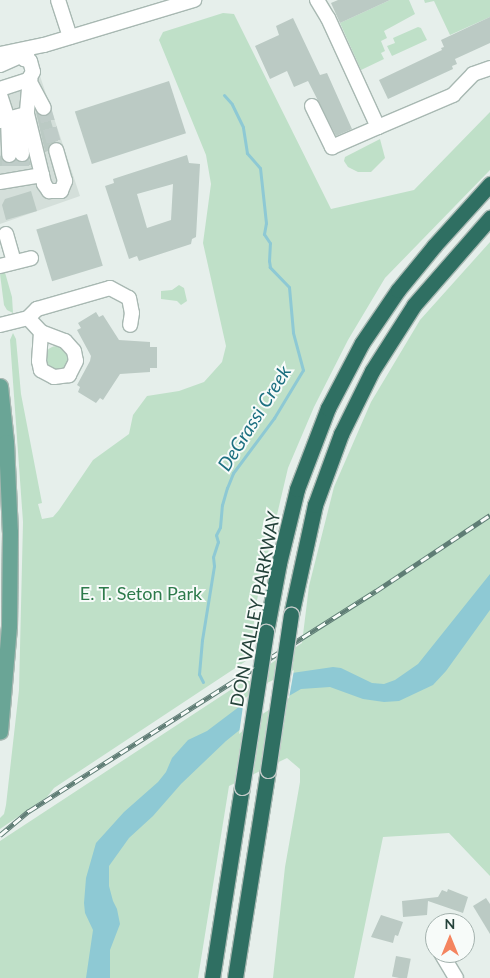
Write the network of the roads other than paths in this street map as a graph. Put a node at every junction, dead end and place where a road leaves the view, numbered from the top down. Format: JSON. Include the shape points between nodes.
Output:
{"nodes":[{"id":1,"x":58,"y":0,"type":"edge"},
{"id":2,"x":194,"y":0,"type":"edge"},
{"id":3,"x":317,"y":0,"type":"edge"},
{"id":4,"x":70,"y":37,"type":"junction"},
{"id":5,"x":41,"y":46,"type":"junction"},
{"id":6,"x":0,"y":54,"type":"edge"},
{"id":7,"x":24,"y":57,"type":"junction"},
{"id":8,"x":0,"y":65,"type":"edge"},
{"id":9,"x":490,"y":68,"type":"edge"},
{"id":10,"x":30,"y":80,"type":"junction"},
{"id":11,"x":0,"y":88,"type":"edge"},
{"id":12,"x":0,"y":95,"type":"edge"},
{"id":13,"x":312,"y":106,"type":"dead end"},
{"id":14,"x":44,"y":108,"type":"tunnel mouth"},
{"id":15,"x":14,"y":117,"type":"edge"},
{"id":16,"x":378,"y":127,"type":"junction"},
{"id":17,"x":56,"y":150,"type":"tunnel mouth"},
{"id":18,"x":14,"y":169,"type":"edge"},
{"id":19,"x":42,"y":176,"type":"junction"},
{"id":20,"x":490,"y":184,"type":"edge"},
{"id":21,"x":490,"y":218,"type":"edge"},
{"id":22,"x":6,"y":234,"type":"dead end"},
{"id":23,"x":31,"y":258,"type":"dead end"},
{"id":24,"x":14,"y":262,"type":"junction"},
{"id":25,"x":0,"y":266,"type":"edge"},
{"id":26,"x":49,"y":316,"type":"dead end"},
{"id":27,"x":28,"y":318,"type":"junction"},
{"id":28,"x":0,"y":325,"type":"edge"},
{"id":29,"x":130,"y":325,"type":"dead end"},
{"id":30,"x":41,"y":332,"type":"dead end"},
{"id":31,"x":0,"y":386,"type":"edge"},
{"id":32,"x":0,"y":732,"type":"edge"},
{"id":33,"x":447,"y":963,"type":"edge"},
{"id":34,"x":212,"y":978,"type":"edge"},
{"id":35,"x":235,"y":978,"type":"edge"},
{"id":36,"x":456,"y":978,"type":"edge"}],
"edges":[{"from":1,"to":4,"type":"street"},
{"from":2,"to":4,"type":"street"},
{"from":3,"to":16,"type":"street"},
{"from":4,"to":5,"type":"street"},
{"from":5,"to":6,"type":"street"},
{"from":5,"to":7,"type":"street"},
{"from":7,"to":8,"type":"street"},
{"from":7,"to":10,"type":"street","via":[[30,61],[33,70]]},
{"from":9,"to":16,"type":"street","via":[[474,74],[453,95]]},
{"from":10,"to":11,"type":"street"},
{"from":10,"to":14,"type":"street"},
{"from":10,"to":15,"type":"street"},
{"from":12,"to":15,"type":"street"},
{"from":13,"to":16,"type":"street","via":[[332,147]]},
{"from":15,"to":18,"type":"street"},
{"from":15,"to":19,"type":"street"},
{"from":17,"to":19,"type":"street","via":[[65,181],[60,192],[49,191]]},
{"from":18,"to":19,"type":"street"},
{"from":20,"to":34,"type":"highway","name":"DON VALLEY PARKWAY","bridge":true,"via":[[398,290],[362,343],[328,408],[298,488],[266,632]]},
{"from":21,"to":35,"type":"highway","name":"DON VALLEY PARKWAY","bridge":true,"via":[[414,305],[372,371],[341,434],[315,505],[291,615]]},
{"from":22,"to":24,"type":"street"},
{"from":23,"to":24,"type":"street"},
{"from":24,"to":25,"type":"street"},
{"from":26,"to":27,"type":"street","via":[[38,320]]},
{"from":27,"to":28,"type":"street"},
{"from":27,"to":29,"type":"street","via":[[37,309],[110,294],[128,298],[132,313]]},
{"from":27,"to":30,"type":"street"},
{"from":31,"to":32,"type":"main road","via":[[10,542],[9,626]]},
{"from":33,"to":36,"type":"street"}]}
